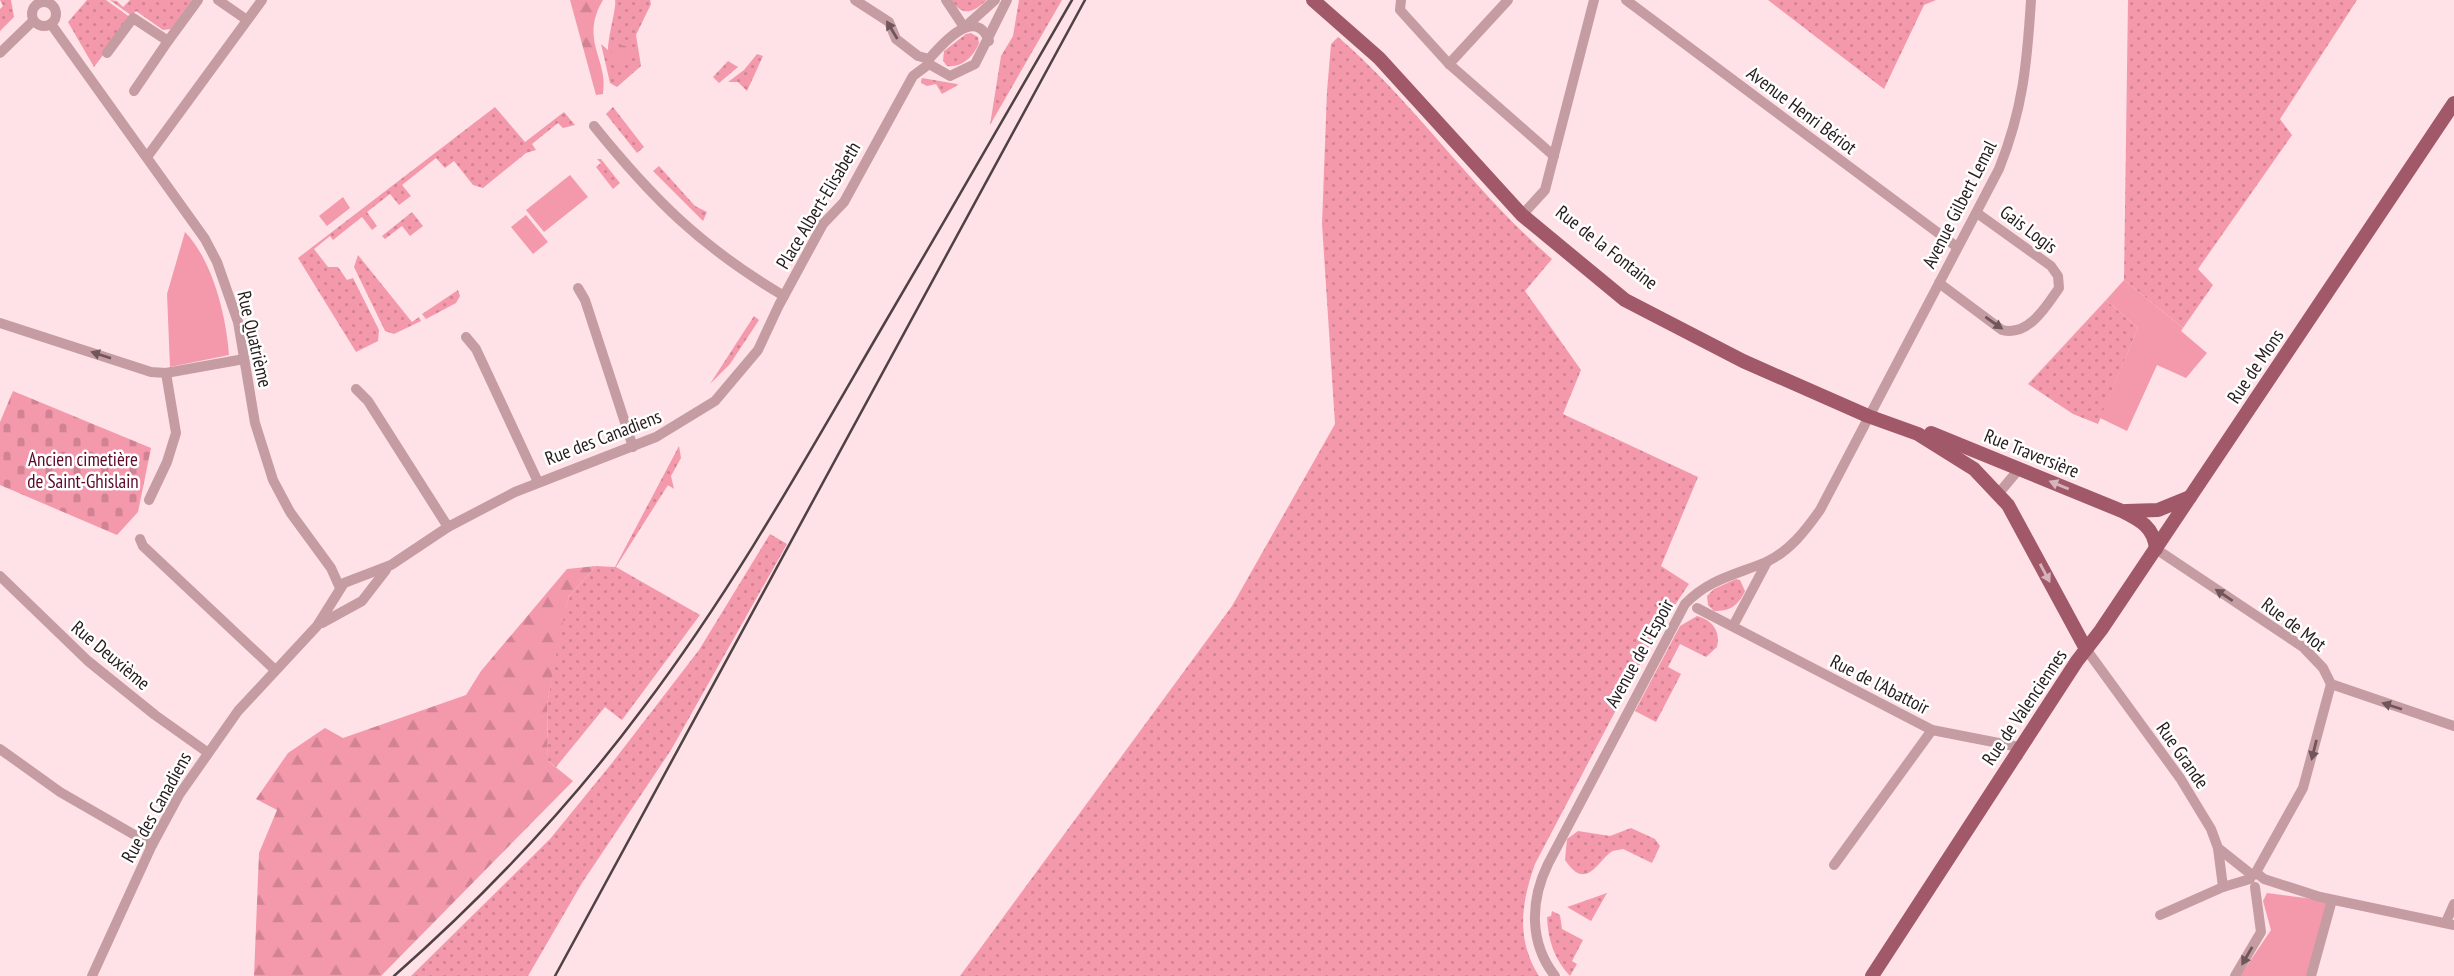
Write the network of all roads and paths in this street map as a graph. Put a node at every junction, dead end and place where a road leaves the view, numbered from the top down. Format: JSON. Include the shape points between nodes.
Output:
{"nodes":[{"id":1,"x":198,"y":0,"type":"edge"},
{"id":2,"x":218,"y":0,"type":"edge"},
{"id":3,"x":262,"y":0,"type":"edge"},
{"id":4,"x":855,"y":0,"type":"edge"},
{"id":5,"x":946,"y":0,"type":"edge"},
{"id":6,"x":995,"y":0,"type":"edge"},
{"id":7,"x":1007,"y":0,"type":"edge"},
{"id":8,"x":1313,"y":0,"type":"edge"},
{"id":9,"x":1327,"y":0,"type":"edge"},
{"id":10,"x":1401,"y":0,"type":"edge"},
{"id":11,"x":1508,"y":0,"type":"edge"},
{"id":12,"x":1594,"y":0,"type":"edge"},
{"id":13,"x":1626,"y":0,"type":"edge"},
{"id":14,"x":2031,"y":0,"type":"edge"},
{"id":15,"x":34,"y":2,"type":"edge"},
{"id":16,"x":58,"y":3,"type":"edge"},
{"id":17,"x":247,"y":20,"type":"junction"},
{"id":18,"x":33,"y":21,"type":"junction"},
{"id":19,"x":51,"y":24,"type":"junction"},
{"id":20,"x":965,"y":27,"type":"junction"},
{"id":21,"x":168,"y":41,"type":"junction"},
{"id":22,"x":989,"y":41,"type":"junction"},
{"id":23,"x":0,"y":53,"type":"edge"},
{"id":24,"x":107,"y":53,"type":"dead end"},
{"id":25,"x":929,"y":62,"type":"junction"},
{"id":26,"x":1449,"y":64,"type":"junction"},
{"id":27,"x":134,"y":91,"type":"dead end"},
{"id":28,"x":2454,"y":103,"type":"edge"},
{"id":29,"x":594,"y":126,"type":"dead end"},
{"id":30,"x":1554,"y":156,"type":"junction"},
{"id":31,"x":147,"y":157,"type":"junction"},
{"id":32,"x":1525,"y":212,"type":"junction"},
{"id":33,"x":1977,"y":213,"type":"junction"},
{"id":34,"x":1957,"y":247,"type":"junction"},
{"id":35,"x":1939,"y":283,"type":"junction"},
{"id":36,"x":578,"y":288,"type":"dead end"},
{"id":37,"x":784,"y":296,"type":"junction"},
{"id":38,"x":0,"y":323,"type":"edge"},
{"id":39,"x":466,"y":337,"type":"dead end"},
{"id":40,"x":244,"y":359,"type":"junction"},
{"id":41,"x":166,"y":373,"type":"junction"},
{"id":42,"x":356,"y":389,"type":"dead end"},
{"id":43,"x":1870,"y":412,"type":"junction"},
{"id":44,"x":1928,"y":432,"type":"joint"},
{"id":45,"x":633,"y":447,"type":"junction"},
{"id":46,"x":2020,"y":469,"type":"junction"},
{"id":47,"x":538,"y":482,"type":"junction"},
{"id":48,"x":1999,"y":493,"type":"junction"},
{"id":49,"x":2191,"y":496,"type":"junction"},
{"id":50,"x":149,"y":500,"type":"dead end"},
{"id":51,"x":2122,"y":510,"type":"junction"},
{"id":52,"x":448,"y":527,"type":"junction"},
{"id":53,"x":140,"y":540,"type":"dead end"},
{"id":54,"x":2156,"y":549,"type":"junction"},
{"id":55,"x":1767,"y":562,"type":"junction"},
{"id":56,"x":391,"y":565,"type":"junction"},
{"id":57,"x":331,"y":568,"type":"junction"},
{"id":58,"x":0,"y":576,"type":"edge"},
{"id":59,"x":355,"y":579,"type":"junction"},
{"id":60,"x":340,"y":590,"type":"junction"},
{"id":61,"x":365,"y":593,"type":"junction"},
{"id":62,"x":353,"y":604,"type":"junction"},
{"id":63,"x":1697,"y":608,"type":"dead end"},
{"id":64,"x":317,"y":626,"type":"junction"},
{"id":65,"x":1734,"y":626,"type":"junction"},
{"id":66,"x":2086,"y":649,"type":"junction"},
{"id":67,"x":274,"y":669,"type":"junction"},
{"id":68,"x":2331,"y":684,"type":"junction"},
{"id":69,"x":2454,"y":726,"type":"edge"},
{"id":70,"x":1932,"y":730,"type":"junction"},
{"id":71,"x":2019,"y":748,"type":"junction"},
{"id":72,"x":0,"y":749,"type":"edge"},
{"id":73,"x":207,"y":752,"type":"junction"},
{"id":74,"x":2005,"y":786,"type":"junction"},
{"id":75,"x":1971,"y":828,"type":"junction"},
{"id":76,"x":152,"y":845,"type":"junction"},
{"id":77,"x":2218,"y":848,"type":"junction"},
{"id":78,"x":1834,"y":865,"type":"dead end"},
{"id":79,"x":2255,"y":879,"type":"junction"},
{"id":80,"x":2224,"y":887,"type":"junction"},
{"id":81,"x":2332,"y":900,"type":"junction"},
{"id":82,"x":2454,"y":904,"type":"edge"},
{"id":83,"x":2160,"y":915,"type":"dead end"},
{"id":84,"x":2450,"y":924,"type":"edge"},
{"id":85,"x":92,"y":976,"type":"edge"},
{"id":86,"x":1555,"y":976,"type":"edge"},
{"id":87,"x":1872,"y":976,"type":"edge"},
{"id":88,"x":2235,"y":976,"type":"edge"},
{"id":89,"x":2311,"y":976,"type":"edge"}],
"edges":[{"from":1,"to":21,"type":"street"},
{"from":2,"to":17,"type":"street"},
{"from":3,"to":17,"type":"street"},
{"from":25,"to":4,"type":"street","one_way":true,"via":[[896,39],[889,22]]},
{"from":5,"to":20,"type":"street"},
{"from":6,"to":20,"type":"street","name":"Place Albert-Elisabeth"},
{"from":7,"to":22,"type":"street"},
{"from":8,"to":32,"type":"main road","via":[[1380,58]]},
{"from":9,"to":32,"type":"main road","name":"Rue de la Fontaine","via":[[1400,69]]},
{"from":10,"to":26,"type":"street","via":[[1400,10]]},
{"from":11,"to":26,"type":"street"},
{"from":12,"to":30,"type":"street"},
{"from":13,"to":34,"type":"street","name":"Avenue Henri Bériot"},
{"from":14,"to":33,"type":"street","name":"Avenue Gilbert Lemal","via":[[2025,81],[2014,131]]},
{"from":15,"to":16,"type":"street"},
{"from":15,"to":18,"type":"street"},
{"from":16,"to":19,"type":"street"},
{"from":17,"to":31,"type":"street"},
{"from":18,"to":19,"type":"street","via":[[43,27]]},
{"from":18,"to":23,"type":"street"},
{"from":19,"to":31,"type":"street","name":"Rue Quatrième"},
{"from":20,"to":22,"type":"street","via":[[978,26]]},
{"from":20,"to":25,"type":"street","name":"Place Albert-Elisabeth"},
{"from":21,"to":24,"type":"street","via":[[133,18]]},
{"from":21,"to":27,"type":"street"},
{"from":22,"to":25,"type":"street","via":[[975,64],[959,74],[940,73]]},
{"from":25,"to":37,"type":"street","name":"Place Albert-Elisabeth","via":[[913,76],[844,202],[823,224]]},
{"from":26,"to":30,"type":"street"},
{"from":28,"to":49,"type":"main road","name":"Rue de Mons"},
{"from":29,"to":37,"type":"street","via":[[635,177],[684,226]]},
{"from":30,"to":32,"type":"street","via":[[1545,190]]},
{"from":31,"to":40,"type":"street","name":"Rue Quatrième","via":[[217,262],[238,322]]},
{"from":32,"to":43,"type":"main road","name":"Rue de la Fontaine","via":[[1617,285],[1664,315]]},
{"from":33,"to":34,"type":"street","name":"Avenue Gilbert Lemal"},
{"from":35,"to":33,"type":"street","name":"Gais Logis","one_way":true,"via":[[2002,330],[2013,333],[2024,330],[2059,288],[2051,266]]},
{"from":34,"to":35,"type":"street","name":"Avenue Gilbert Lemal"},
{"from":35,"to":43,"type":"street","name":"Avenue Gilbert Lemal"},
{"from":36,"to":45,"type":"street"},
{"from":37,"to":45,"type":"street","name":"Rue des Canadiens","via":[[758,351],[725,392],[687,421]]},
{"from":41,"to":38,"type":"street","one_way":true},
{"from":39,"to":47,"type":"street","via":[[476,349]]},
{"from":40,"to":41,"type":"street"},
{"from":40,"to":57,"type":"street","name":"Rue Quatrième","via":[[255,424],[273,480]]},
{"from":41,"to":50,"type":"street","via":[[176,433]]},
{"from":42,"to":52,"type":"street"},
{"from":43,"to":44,"type":"main road","name":"Rue de la Fontaine"},
{"from":43,"to":48,"type":"main road","name":"Rue de la Fontaine","via":[[1959,457]]},
{"from":43,"to":55,"type":"street","name":"Avenue de l'Espoir","via":[[1808,528]]},
{"from":44,"to":46,"type":"main road","name":"Rue Traversière"},
{"from":45,"to":47,"type":"street","name":"Rue des Canadiens"},
{"from":46,"to":48,"type":"street"},
{"from":51,"to":46,"type":"main road","name":"Rue Traversière","one_way":true},
{"from":47,"to":52,"type":"street","name":"Rue des Canadiens"},
{"from":48,"to":66,"type":"main road","name":"Rue de la Fontaine","one_way":true},
{"from":49,"to":51,"type":"main road","name":"Rue Traversière","via":[[2158,510]]},
{"from":49,"to":54,"type":"main road","name":"Rue de Mons"},
{"from":51,"to":54,"type":"main road","name":"Rue Traversière","via":[[2149,528]]},
{"from":52,"to":56,"type":"street","name":"Rue des Canadiens"},
{"from":53,"to":67,"type":"street"},
{"from":54,"to":66,"type":"main road","name":"Rue de Mons"},
{"from":68,"to":54,"type":"street","name":"Rue de Mot","one_way":true,"via":[[2303,647]]},
{"from":55,"to":65,"type":"street"},
{"from":55,"to":86,"type":"street","name":"Avenue de l'Espoir","via":[[1717,578],[1685,604],[1574,810],[1543,874],[1535,905],[1537,940]]},
{"from":56,"to":59,"type":"street","name":"Rue des Canadiens"},
{"from":56,"to":61,"type":"street","name":"Rue des Canadiens"},
{"from":57,"to":59,"type":"street","name":"Rue Quatrième"},
{"from":57,"to":60,"type":"street","name":"Rue Quatrième"},
{"from":58,"to":73,"type":"street","name":"Rue Deuxième","via":[[88,661]]},
{"from":59,"to":60,"type":"street","name":"Rue des Canadiens"},
{"from":59,"to":61,"type":"street"},
{"from":60,"to":62,"type":"street","via":[[344,601]]},
{"from":60,"to":64,"type":"street","name":"Rue des Canadiens"},
{"from":61,"to":62,"type":"street","name":"Rue des Canadiens","via":[[362,601]]},
{"from":62,"to":64,"type":"street","name":"Rue des Canadiens"},
{"from":63,"to":65,"type":"street","name":"Rue de l'Abattoir"},
{"from":64,"to":67,"type":"street","name":"Rue des Canadiens"},
{"from":65,"to":70,"type":"street","name":"Rue de l'Abattoir"},
{"from":66,"to":71,"type":"main road","name":"Rue de Valenciennes"},
{"from":66,"to":74,"type":"main road","name":"Rue de Valenciennes","via":[[2083,668]]},
{"from":66,"to":77,"type":"street","name":"Rue Grande","via":[[2180,778]]},
{"from":67,"to":73,"type":"street","name":"Rue des Canadiens"},
{"from":69,"to":68,"type":"street","one_way":true},
{"from":68,"to":79,"type":"street","one_way":true,"via":[[2303,788]]},
{"from":70,"to":71,"type":"street","name":"Rue de l'Abattoir"},
{"from":70,"to":78,"type":"street"},
{"from":71,"to":74,"type":"street"},
{"from":71,"to":75,"type":"main road","name":"Rue de Valenciennes"},
{"from":72,"to":76,"type":"street","via":[[60,792]]},
{"from":73,"to":76,"type":"street","name":"Rue des Canadiens"},
{"from":74,"to":75,"type":"main road","name":"Rue de Valenciennes"},
{"from":75,"to":87,"type":"main road","name":"Rue de Valenciennes"},
{"from":76,"to":85,"type":"street","name":"Rue des Canadiens"},
{"from":77,"to":79,"type":"street","name":"Rue Grande"},
{"from":77,"to":80,"type":"street"},
{"from":79,"to":80,"type":"street"},
{"from":79,"to":81,"type":"street","name":"Rue Grande"},
{"from":79,"to":88,"type":"street","one_way":true,"via":[[2261,932]]},
{"from":80,"to":83,"type":"street"},
{"from":81,"to":84,"type":"street","name":"Rue Grande"},
{"from":81,"to":89,"type":"street"},
{"from":82,"to":84,"type":"street"}]}
